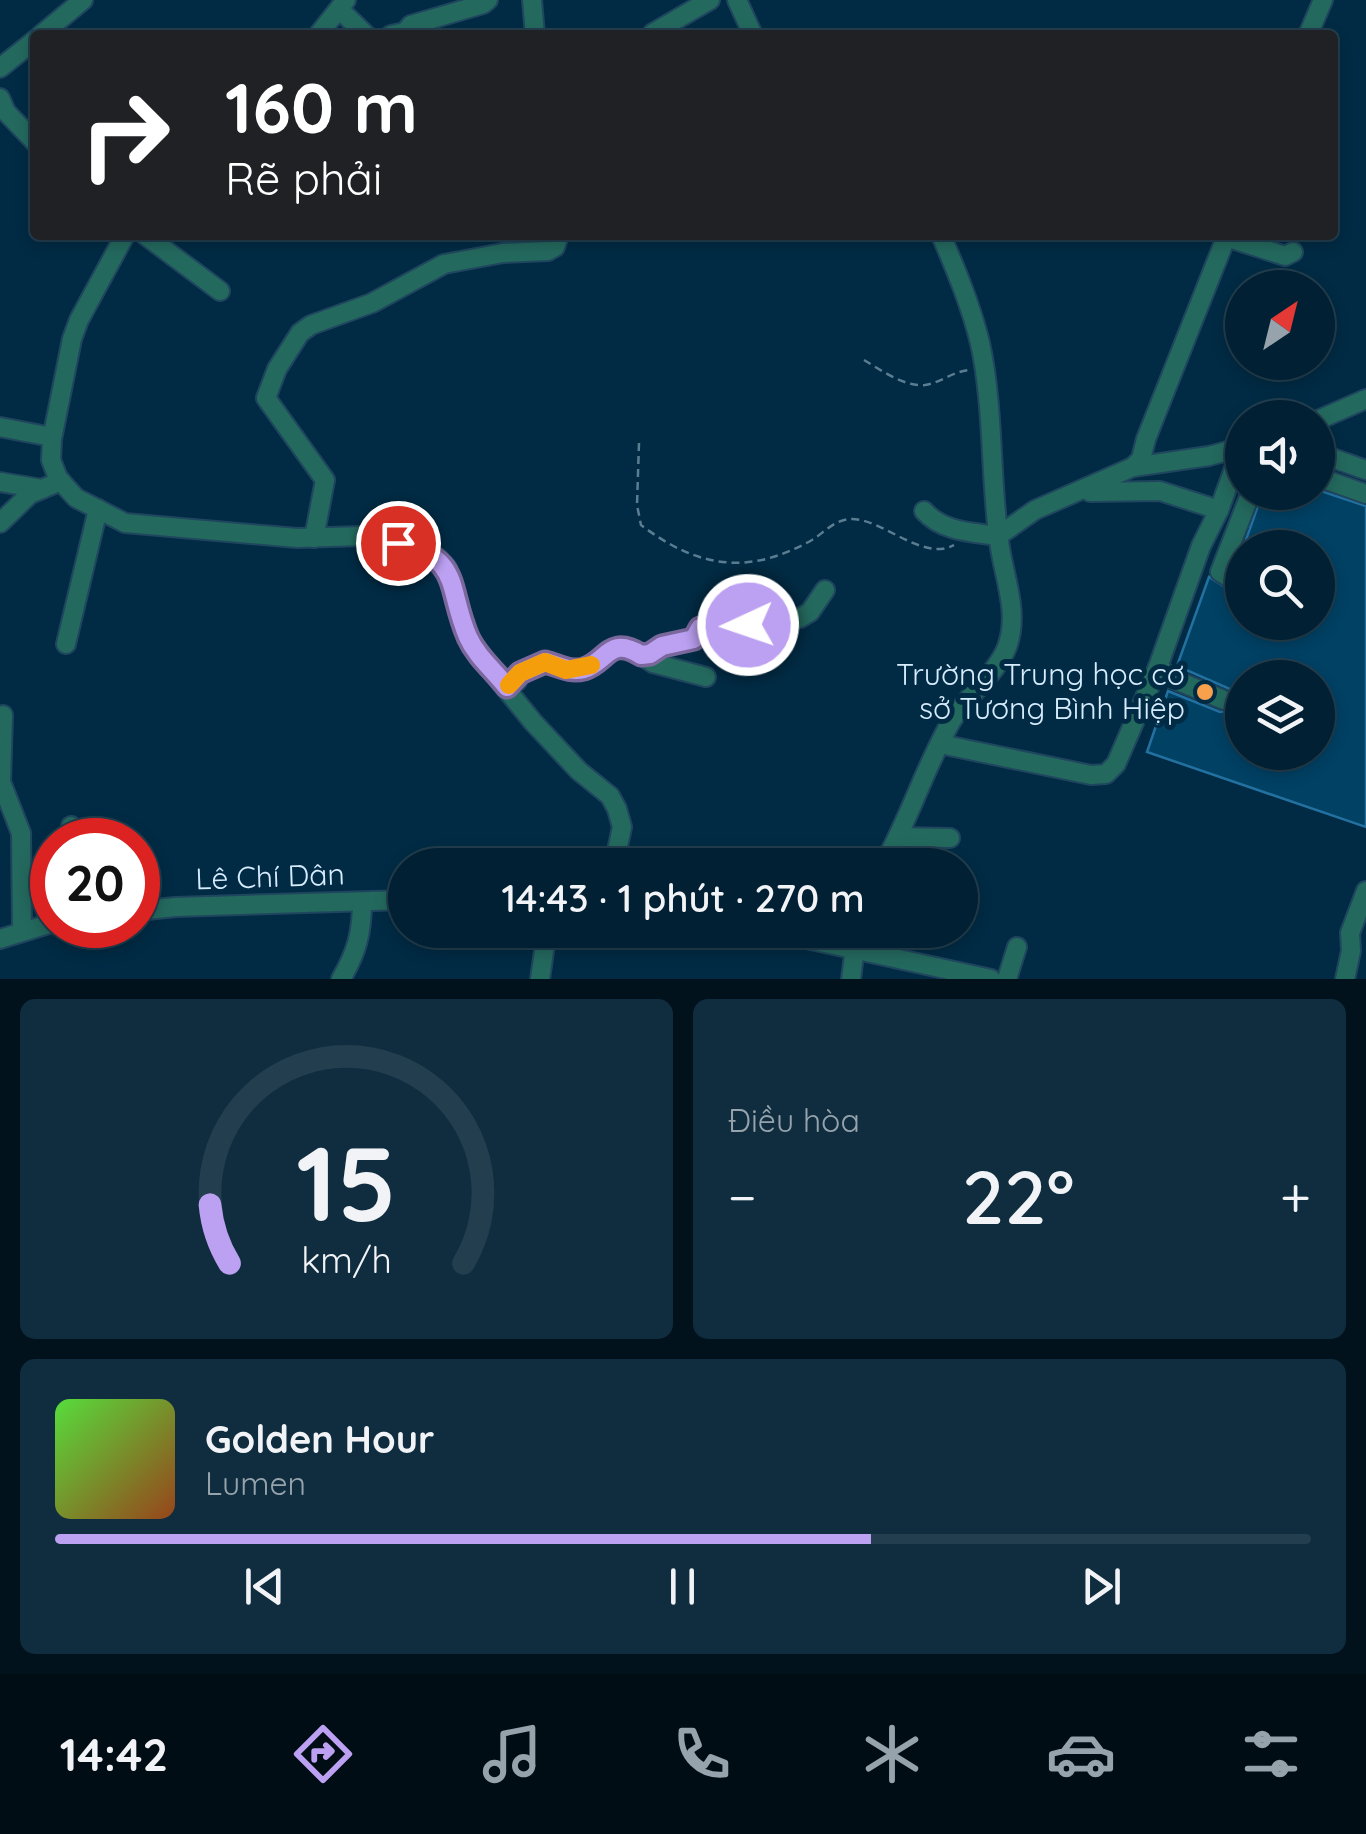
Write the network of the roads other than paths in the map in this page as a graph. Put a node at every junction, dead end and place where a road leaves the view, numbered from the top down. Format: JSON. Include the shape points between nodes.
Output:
{"nodes":[{"id":1,"x":83,"y":0,"type":"edge"},
{"id":2,"x":488,"y":0,"type":"edge"},
{"id":3,"x":532,"y":0,"type":"edge"},
{"id":4,"x":710,"y":0,"type":"edge"},
{"id":5,"x":737,"y":0,"type":"edge"},
{"id":6,"x":1323,"y":0,"type":"edge"},
{"id":7,"x":343,"y":4,"type":"edge"},
{"id":8,"x":47,"y":30,"type":"edge"},
{"id":9,"x":322,"y":30,"type":"edge"},
{"id":10,"x":362,"y":30,"type":"edge"},
{"id":11,"x":407,"y":30,"type":"edge"},
{"id":12,"x":535,"y":30,"type":"edge"},
{"id":13,"x":658,"y":30,"type":"edge"},
{"id":14,"x":751,"y":30,"type":"edge"},
{"id":15,"x":1310,"y":30,"type":"edge"},
{"id":16,"x":30,"y":43,"type":"edge"},
{"id":17,"x":2,"y":62,"type":"edge"},
{"id":18,"x":0,"y":98,"type":"edge"},
{"id":19,"x":30,"y":137,"type":"edge"},
{"id":20,"x":122,"y":240,"type":"edge"},
{"id":21,"x":153,"y":240,"type":"edge"},
{"id":22,"x":558,"y":240,"type":"edge"},
{"id":23,"x":943,"y":240,"type":"edge"},
{"id":24,"x":1225,"y":240,"type":"edge"},
{"id":25,"x":1239,"y":240,"type":"edge"},
{"id":26,"x":1293,"y":252,"type":"dead end"},
{"id":27,"x":220,"y":291,"type":"dead end"},
{"id":28,"x":1366,"y":399,"type":"edge"},
{"id":29,"x":1335,"y":413,"type":"edge"},
{"id":30,"x":0,"y":427,"type":"edge"},
{"id":31,"x":52,"y":437,"type":"junction"},
{"id":32,"x":1225,"y":452,"type":"edge"},
{"id":33,"x":1335,"y":459,"type":"edge"},
{"id":34,"x":1134,"y":467,"type":"junction"},
{"id":35,"x":1366,"y":470,"type":"edge"},
{"id":36,"x":61,"y":480,"type":"junction"},
{"id":37,"x":0,"y":482,"type":"edge"},
{"id":38,"x":1335,"y":483,"type":"edge"},
{"id":39,"x":42,"y":489,"type":"junction"},
{"id":40,"x":1074,"y":492,"type":"junction"},
{"id":41,"x":1366,"y":494,"type":"edge"},
{"id":42,"x":1225,"y":496,"type":"edge"},
{"id":43,"x":98,"y":508,"type":"junction"},
{"id":44,"x":924,"y":510,"type":"dead end"},
{"id":45,"x":1220,"y":510,"type":"junction"},
{"id":46,"x":0,"y":523,"type":"edge"},
{"id":47,"x":998,"y":536,"type":"junction"},
{"id":48,"x":314,"y":538,"type":"junction"},
{"id":49,"x":825,"y":590,"type":"dead end"},
{"id":50,"x":66,"y":644,"type":"dead end"},
{"id":51,"x":641,"y":655,"type":"junction"},
{"id":52,"x":1158,"y":667,"type":"junction"},
{"id":53,"x":706,"y":677,"type":"dead end"},
{"id":54,"x":507,"y":687,"type":"junction"},
{"id":55,"x":1224,"y":700,"type":"dead end"},
{"id":56,"x":3,"y":714,"type":"dead end"},
{"id":57,"x":940,"y":744,"type":"junction"},
{"id":58,"x":898,"y":836,"type":"junction"},
{"id":59,"x":950,"y":838,"type":"dead end"},
{"id":60,"x":618,"y":848,"type":"edge"},
{"id":61,"x":892,"y":848,"type":"edge"},
{"id":62,"x":1366,"y":891,"type":"edge"},
{"id":63,"x":388,"y":901,"type":"edge"},
{"id":64,"x":362,"y":902,"type":"junction"},
{"id":65,"x":160,"y":908,"type":"edge"},
{"id":66,"x":30,"y":930,"type":"edge"},
{"id":67,"x":22,"y":932,"type":"junction"},
{"id":68,"x":0,"y":939,"type":"edge"},
{"id":69,"x":544,"y":948,"type":"edge"},
{"id":70,"x":847,"y":948,"type":"edge"},
{"id":71,"x":1017,"y":948,"type":"dead end"},
{"id":72,"x":856,"y":950,"type":"junction"},
{"id":73,"x":341,"y":979,"type":"edge"},
{"id":74,"x":540,"y":979,"type":"edge"},
{"id":75,"x":851,"y":979,"type":"edge"},
{"id":76,"x":992,"y":979,"type":"edge"},
{"id":77,"x":1007,"y":979,"type":"edge"},
{"id":78,"x":1345,"y":979,"type":"edge"}],
"edges":[{"from":1,"to":8,"type":"street"},
{"from":2,"to":11,"type":"street"},
{"from":3,"to":12,"type":"street"},
{"from":4,"to":13,"type":"street"},
{"from":5,"to":14,"type":"street"},
{"from":6,"to":15,"type":"street"},
{"from":7,"to":9,"type":"street"},
{"from":7,"to":10,"type":"street"},
{"from":16,"to":17,"type":"street"},
{"from":18,"to":19,"type":"street"},
{"from":20,"to":31,"type":"street","via":[[79,320]]},
{"from":21,"to":27,"type":"street"},
{"from":22,"to":48,"type":"street","via":[[548,251],[431,268],[372,303],[300,333],[266,398],[324,480]]},
{"from":23,"to":47,"type":"street","via":[[980,343]]},
{"from":24,"to":34,"type":"street"},
{"from":25,"to":26,"type":"street","via":[[1285,256]]},
{"from":28,"to":29,"type":"street"},
{"from":30,"to":31,"type":"street"},
{"from":31,"to":36,"type":"street","via":[[51,460]]},
{"from":32,"to":34,"type":"street"},
{"from":33,"to":35,"type":"street"},
{"from":34,"to":40,"type":"street"},
{"from":36,"to":39,"type":"street"},
{"from":36,"to":43,"type":"street","via":[[76,498]]},
{"from":37,"to":39,"type":"street"},
{"from":38,"to":41,"type":"street"},
{"from":39,"to":46,"type":"street"},
{"from":40,"to":45,"type":"street","via":[[1160,491]]},
{"from":40,"to":47,"type":"street"},
{"from":42,"to":45,"type":"street"},
{"from":43,"to":48,"type":"street","via":[[125,523]]},
{"from":43,"to":50,"type":"street"},
{"from":44,"to":47,"type":"street","via":[[935,522]]},
{"from":45,"to":52,"type":"street"},
{"from":47,"to":57,"type":"street","via":[[1010,597],[1007,646]]},
{"from":48,"to":54,"type":"street","via":[[362,536],[438,558],[470,641]]},
{"from":49,"to":51,"type":"street","via":[[800,618],[727,633],[711,625],[694,639]]},
{"from":51,"to":53,"type":"street"},
{"from":51,"to":54,"type":"street","via":[[617,648],[584,669],[545,662]]},
{"from":52,"to":55,"type":"street"},
{"from":52,"to":57,"type":"street","via":[[1106,774]]},
{"from":54,"to":60,"type":"street","via":[[579,771],[610,796],[622,827]]},
{"from":56,"to":67,"type":"street","via":[[1,782],[21,832]]},
{"from":57,"to":58,"type":"street"},
{"from":58,"to":59,"type":"street"},
{"from":58,"to":61,"type":"street"},
{"from":62,"to":78,"type":"street","via":[[1350,934]]},
{"from":63,"to":64,"type":"street","name":"Lê Chí Dân"},
{"from":64,"to":65,"type":"street","name":"Lê Chí Dân"},
{"from":64,"to":73,"type":"street","via":[[362,933]]},
{"from":66,"to":67,"type":"street"},
{"from":67,"to":68,"type":"street"},
{"from":69,"to":74,"type":"street"},
{"from":70,"to":72,"type":"street"},
{"from":71,"to":77,"type":"street"},
{"from":72,"to":75,"type":"street"},
{"from":72,"to":76,"type":"street"}]}
